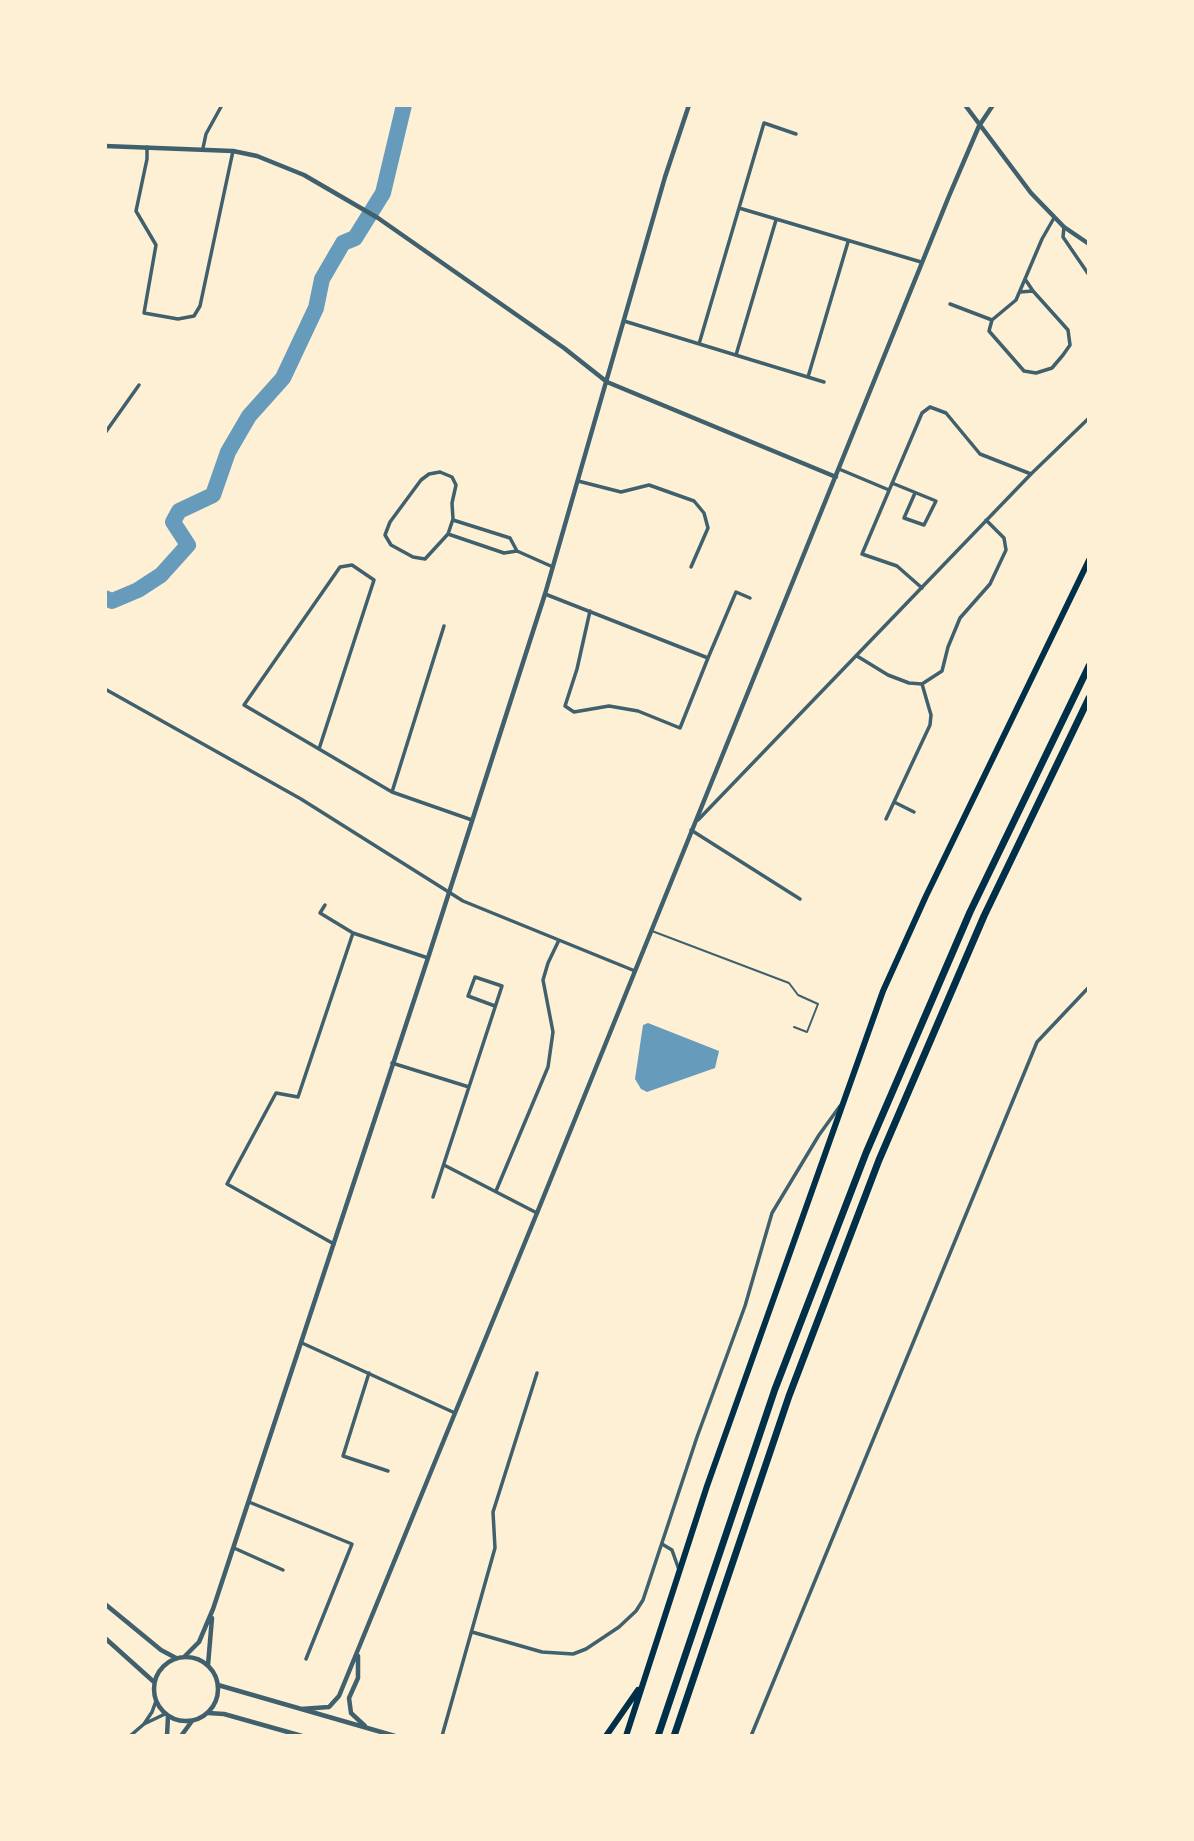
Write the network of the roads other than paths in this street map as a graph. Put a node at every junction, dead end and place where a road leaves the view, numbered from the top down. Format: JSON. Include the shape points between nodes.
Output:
{"nodes":[{"id":1,"x":222,"y":105,"type":"edge"},
{"id":2,"x":689,"y":105,"type":"edge"},
{"id":3,"x":965,"y":105,"type":"edge"},
{"id":4,"x":993,"y":105,"type":"edge"},
{"id":5,"x":979,"y":126,"type":"junction"},
{"id":6,"x":796,"y":134,"type":"dead end"},
{"id":7,"x":105,"y":146,"type":"edge"},
{"id":8,"x":147,"y":147,"type":"junction"},
{"id":9,"x":202,"y":148,"type":"junction"},
{"id":10,"x":233,"y":151,"type":"junction"},
{"id":11,"x":739,"y":208,"type":"junction"},
{"id":12,"x":1054,"y":218,"type":"junction"},
{"id":13,"x":776,"y":220,"type":"junction"},
{"id":14,"x":1064,"y":228,"type":"junction"},
{"id":15,"x":848,"y":242,"type":"junction"},
{"id":16,"x":1089,"y":244,"type":"edge"},
{"id":17,"x":923,"y":263,"type":"junction"},
{"id":18,"x":1089,"y":275,"type":"edge"},
{"id":19,"x":1025,"y":279,"type":"junction"},
{"id":20,"x":1033,"y":291,"type":"junction"},
{"id":21,"x":1020,"y":292,"type":"junction"},
{"id":22,"x":950,"y":304,"type":"dead end"},
{"id":23,"x":992,"y":320,"type":"junction"},
{"id":24,"x":624,"y":321,"type":"junction"},
{"id":25,"x":699,"y":344,"type":"junction"},
{"id":26,"x":736,"y":355,"type":"junction"},
{"id":27,"x":808,"y":377,"type":"junction"},
{"id":28,"x":607,"y":382,"type":"junction"},
{"id":29,"x":824,"y":382,"type":"dead end"},
{"id":30,"x":139,"y":385,"type":"dead end"},
{"id":31,"x":1089,"y":418,"type":"edge"},
{"id":32,"x":105,"y":433,"type":"edge"},
{"id":33,"x":839,"y":469,"type":"junction"},
{"id":34,"x":1031,"y":474,"type":"junction"},
{"id":35,"x":836,"y":477,"type":"junction"},
{"id":36,"x":579,"y":481,"type":"junction"},
{"id":37,"x":892,"y":483,"type":"junction"},
{"id":38,"x":888,"y":490,"type":"junction"},
{"id":39,"x":915,"y":493,"type":"junction"},
{"id":40,"x":453,"y":519,"type":"junction"},
{"id":41,"x":986,"y":520,"type":"junction"},
{"id":42,"x":449,"y":534,"type":"junction"},
{"id":43,"x":517,"y":551,"type":"junction"},
{"id":44,"x":1089,"y":560,"type":"edge"},
{"id":45,"x":553,"y":567,"type":"junction"},
{"id":46,"x":691,"y":567,"type":"dead end"},
{"id":47,"x":922,"y":588,"type":"junction"},
{"id":48,"x":545,"y":594,"type":"junction"},
{"id":49,"x":750,"y":598,"type":"dead end"},
{"id":50,"x":590,"y":611,"type":"junction"},
{"id":51,"x":444,"y":626,"type":"dead end"},
{"id":52,"x":857,"y":656,"type":"junction"},
{"id":53,"x":708,"y":658,"type":"junction"},
{"id":54,"x":1089,"y":666,"type":"edge"},
{"id":55,"x":922,"y":684,"type":"junction"},
{"id":56,"x":105,"y":689,"type":"edge"},
{"id":57,"x":1089,"y":698,"type":"edge"},
{"id":58,"x":319,"y":749,"type":"junction"},
{"id":59,"x":392,"y":792,"type":"junction"},
{"id":60,"x":894,"y":802,"type":"junction"},
{"id":61,"x":914,"y":812,"type":"dead end"},
{"id":62,"x":886,"y":819,"type":"dead end"},
{"id":63,"x":472,"y":820,"type":"junction"},
{"id":64,"x":692,"y":827,"type":"junction"},
{"id":65,"x":449,"y":892,"type":"junction"},
{"id":66,"x":800,"y":899,"type":"dead end"},
{"id":67,"x":325,"y":905,"type":"dead end"},
{"id":68,"x":651,"y":931,"type":"junction"},
{"id":69,"x":353,"y":933,"type":"junction"},
{"id":70,"x":559,"y":940,"type":"junction"},
{"id":71,"x":428,"y":958,"type":"junction"},
{"id":72,"x":635,"y":971,"type":"junction"},
{"id":73,"x":1089,"y":987,"type":"edge"},
{"id":74,"x":495,"y":1006,"type":"junction"},
{"id":75,"x":794,"y":1027,"type":"dead end"},
{"id":76,"x":392,"y":1063,"type":"junction"},
{"id":77,"x":469,"y":1087,"type":"junction"},
{"id":78,"x":843,"y":1102,"type":"junction"},
{"id":79,"x":444,"y":1164,"type":"junction"},
{"id":80,"x":496,"y":1191,"type":"junction"},
{"id":81,"x":433,"y":1197,"type":"dead end"},
{"id":82,"x":537,"y":1213,"type":"junction"},
{"id":83,"x":334,"y":1244,"type":"junction"},
{"id":84,"x":302,"y":1343,"type":"junction"},
{"id":85,"x":369,"y":1373,"type":"junction"},
{"id":86,"x":537,"y":1373,"type":"dead end"},
{"id":87,"x":455,"y":1413,"type":"junction"},
{"id":88,"x":388,"y":1471,"type":"dead end"},
{"id":89,"x":249,"y":1502,"type":"junction"},
{"id":90,"x":662,"y":1544,"type":"junction"},
{"id":91,"x":234,"y":1548,"type":"junction"},
{"id":92,"x":283,"y":1570,"type":"dead end"},
{"id":93,"x":679,"y":1570,"type":"junction"},
{"id":94,"x":105,"y":1604,"type":"edge"},
{"id":95,"x":213,"y":1609,"type":"junction"},
{"id":96,"x":472,"y":1632,"type":"junction"},
{"id":97,"x":105,"y":1638,"type":"edge"},
{"id":98,"x":358,"y":1651,"type":"junction"},
{"id":99,"x":184,"y":1657,"type":"junction"},
{"id":100,"x":176,"y":1658,"type":"junction"},
{"id":101,"x":306,"y":1659,"type":"dead end"},
{"id":102,"x":208,"y":1666,"type":"junction"},
{"id":103,"x":154,"y":1682,"type":"junction"},
{"id":104,"x":643,"y":1683,"type":"junction"},
{"id":105,"x":218,"y":1685,"type":"junction"},
{"id":106,"x":156,"y":1701,"type":"junction"},
{"id":107,"x":301,"y":1709,"type":"junction"},
{"id":108,"x":208,"y":1713,"type":"junction"},
{"id":109,"x":166,"y":1715,"type":"junction"},
{"id":110,"x":192,"y":1721,"type":"junction"},
{"id":111,"x":144,"y":1724,"type":"junction"},
{"id":112,"x":367,"y":1728,"type":"junction"},
{"id":113,"x":295,"y":1735,"type":"edge"},
{"id":114,"x":130,"y":1736,"type":"edge"},
{"id":115,"x":167,"y":1736,"type":"edge"},
{"id":116,"x":181,"y":1736,"type":"edge"},
{"id":117,"x":302,"y":1736,"type":"edge"},
{"id":118,"x":395,"y":1736,"type":"edge"},
{"id":119,"x":442,"y":1736,"type":"edge"},
{"id":120,"x":606,"y":1736,"type":"edge"},
{"id":121,"x":626,"y":1736,"type":"edge"},
{"id":122,"x":658,"y":1736,"type":"edge"},
{"id":123,"x":674,"y":1736,"type":"edge"},
{"id":124,"x":751,"y":1736,"type":"edge"}],
"edges":[{"from":1,"to":9,"type":"street"},
{"from":2,"to":24,"type":"street"},
{"from":3,"to":5,"type":"street"},
{"from":4,"to":5,"type":"street"},
{"from":5,"to":12,"type":"street"},
{"from":5,"to":17,"type":"street"},
{"from":6,"to":11,"type":"street","via":[[764,123]]},
{"from":7,"to":8,"type":"street"},
{"from":8,"to":9,"type":"street"},
{"from":8,"to":10,"type":"street","via":[[136,211],[156,244],[144,313],[186,319],[200,306]]},
{"from":9,"to":10,"type":"street"},
{"from":10,"to":28,"type":"street","via":[[296,171],[362,208]]},
{"from":11,"to":13,"type":"street"},
{"from":11,"to":25,"type":"street"},
{"from":12,"to":14,"type":"street"},
{"from":12,"to":19,"type":"street"},
{"from":13,"to":15,"type":"street"},
{"from":13,"to":26,"type":"street"},
{"from":14,"to":16,"type":"street"},
{"from":14,"to":18,"type":"street","via":[[1063,237]]},
{"from":15,"to":17,"type":"street"},
{"from":15,"to":27,"type":"street"},
{"from":17,"to":33,"type":"street"},
{"from":19,"to":20,"type":"street"},
{"from":19,"to":21,"type":"street"},
{"from":20,"to":21,"type":"street"},
{"from":20,"to":23,"type":"street","via":[[1069,330],[1070,345],[1052,368],[1024,371],[989,331]]},
{"from":21,"to":23,"type":"street"},
{"from":22,"to":23,"type":"street"},
{"from":24,"to":25,"type":"street"},
{"from":24,"to":28,"type":"street"},
{"from":25,"to":26,"type":"street"},
{"from":26,"to":27,"type":"street"},
{"from":27,"to":29,"type":"street"},
{"from":28,"to":35,"type":"street"},
{"from":28,"to":36,"type":"street"},
{"from":30,"to":32,"type":"street"},
{"from":31,"to":34,"type":"street"},
{"from":33,"to":35,"type":"street"},
{"from":33,"to":38,"type":"street"},
{"from":34,"to":37,"type":"street","via":[[980,454],[946,413],[930,407],[922,413]]},
{"from":34,"to":41,"type":"street"},
{"from":35,"to":64,"type":"street"},
{"from":36,"to":45,"type":"street"},
{"from":36,"to":46,"type":"street","via":[[621,492],[649,485],[694,501],[708,528]]},
{"from":37,"to":38,"type":"street"},
{"from":37,"to":39,"type":"street"},
{"from":38,"to":47,"type":"street","via":[[862,554],[897,566]]},
{"from":39,"to":39,"type":"street","via":[[936,501],[925,526],[904,518]]},
{"from":40,"to":42,"type":"street"},
{"from":40,"to":42,"type":"street","via":[[456,485],[452,477],[429,474],[405,499],[385,535],[391,545],[425,559]]},
{"from":40,"to":43,"type":"street","via":[[510,538]]},
{"from":41,"to":47,"type":"street"},
{"from":41,"to":55,"type":"street","via":[[1004,538],[1006,550],[990,584],[960,618],[942,671]]},
{"from":42,"to":43,"type":"street","via":[[504,553]]},
{"from":43,"to":45,"type":"street"},
{"from":44,"to":78,"type":"main road","via":[[897,959]]},
{"from":45,"to":48,"type":"street"},
{"from":47,"to":52,"type":"street"},
{"from":48,"to":50,"type":"street"},
{"from":48,"to":63,"type":"street"},
{"from":49,"to":53,"type":"street","via":[[736,592]]},
{"from":50,"to":53,"type":"street"},
{"from":50,"to":53,"type":"street","via":[[565,706],[574,712],[609,706],[638,711],[680,728]]},
{"from":51,"to":59,"type":"street"},
{"from":52,"to":55,"type":"street","via":[[888,675]]},
{"from":52,"to":64,"type":"street"},
{"from":54,"to":122,"type":"highway","via":[[970,912],[866,1153],[775,1389]]},
{"from":55,"to":60,"type":"street","via":[[930,725]]},
{"from":56,"to":65,"type":"street","via":[[301,799]]},
{"from":57,"to":123,"type":"highway","via":[[984,916],[879,1160],[789,1396]]},
{"from":58,"to":58,"type":"street","via":[[244,705],[340,567],[352,565],[374,580]]},
{"from":58,"to":59,"type":"street"},
{"from":59,"to":63,"type":"street"},
{"from":60,"to":61,"type":"street"},
{"from":60,"to":62,"type":"street"},
{"from":63,"to":65,"type":"street"},
{"from":64,"to":66,"type":"street"},
{"from":64,"to":68,"type":"street"},
{"from":65,"to":70,"type":"street"},
{"from":65,"to":71,"type":"street"},
{"from":67,"to":69,"type":"street","via":[[320,913]]},
{"from":68,"to":72,"type":"street"},
{"from":68,"to":75,"type":"lane","via":[[789,983],[798,995],[818,1004],[807,1032]]},
{"from":69,"to":71,"type":"street"},
{"from":69,"to":83,"type":"street","via":[[298,1097],[276,1094],[227,1184]]},
{"from":70,"to":72,"type":"street"},
{"from":70,"to":80,"type":"street","via":[[543,980],[553,1032],[548,1067]]},
{"from":71,"to":76,"type":"street"},
{"from":72,"to":82,"type":"street"},
{"from":73,"to":124,"type":"street","via":[[1037,1042]]},
{"from":74,"to":74,"type":"street","via":[[502,986],[475,977],[468,996]]},
{"from":74,"to":77,"type":"street"},
{"from":76,"to":77,"type":"street"},
{"from":76,"to":83,"type":"street"},
{"from":77,"to":79,"type":"street"},
{"from":78,"to":90,"type":"street","via":[[772,1213],[745,1306]]},
{"from":78,"to":93,"type":"main road"},
{"from":79,"to":80,"type":"street"},
{"from":79,"to":81,"type":"street"},
{"from":80,"to":82,"type":"street"},
{"from":82,"to":87,"type":"street"},
{"from":83,"to":84,"type":"street"},
{"from":84,"to":85,"type":"street"},
{"from":84,"to":89,"type":"street"},
{"from":85,"to":87,"type":"street"},
{"from":85,"to":88,"type":"street","via":[[343,1456]]},
{"from":86,"to":96,"type":"street","via":[[493,1511],[495,1548]]},
{"from":87,"to":98,"type":"street"},
{"from":89,"to":91,"type":"street"},
{"from":89,"to":101,"type":"street","via":[[352,1544]]},
{"from":90,"to":93,"type":"street","via":[[672,1550]]},
{"from":90,"to":96,"type":"street","via":[[650,1585],[636,1611],[586,1649],[557,1654]]},
{"from":91,"to":92,"type":"street"},
{"from":91,"to":95,"type":"street"},
{"from":93,"to":104,"type":"main road"},
{"from":94,"to":100,"type":"street"},
{"from":95,"to":99,"type":"street","via":[[199,1642]]},
{"from":95,"to":102,"type":"street"},
{"from":96,"to":119,"type":"street"},
{"from":97,"to":103,"type":"street"},
{"from":98,"to":107,"type":"street","via":[[339,1696],[328,1707]]},
{"from":98,"to":112,"type":"street","via":[[358,1678],[349,1698],[351,1713]]},
{"from":99,"to":100,"type":"street"},
{"from":99,"to":102,"type":"street"},
{"from":100,"to":103,"type":"street"},
{"from":102,"to":105,"type":"street"},
{"from":103,"to":106,"type":"street"},
{"from":104,"to":120,"type":"main road"},
{"from":104,"to":121,"type":"main road"},
{"from":105,"to":107,"type":"street"},
{"from":105,"to":108,"type":"street"},
{"from":106,"to":109,"type":"street"},
{"from":106,"to":111,"type":"street"},
{"from":107,"to":112,"type":"street"},
{"from":108,"to":110,"type":"street"},
{"from":108,"to":113,"type":"street"},
{"from":109,"to":110,"type":"street"},
{"from":109,"to":111,"type":"street"},
{"from":109,"to":115,"type":"street"},
{"from":110,"to":116,"type":"street"},
{"from":111,"to":114,"type":"street"},
{"from":112,"to":118,"type":"street"},
{"from":113,"to":117,"type":"street"}]}
